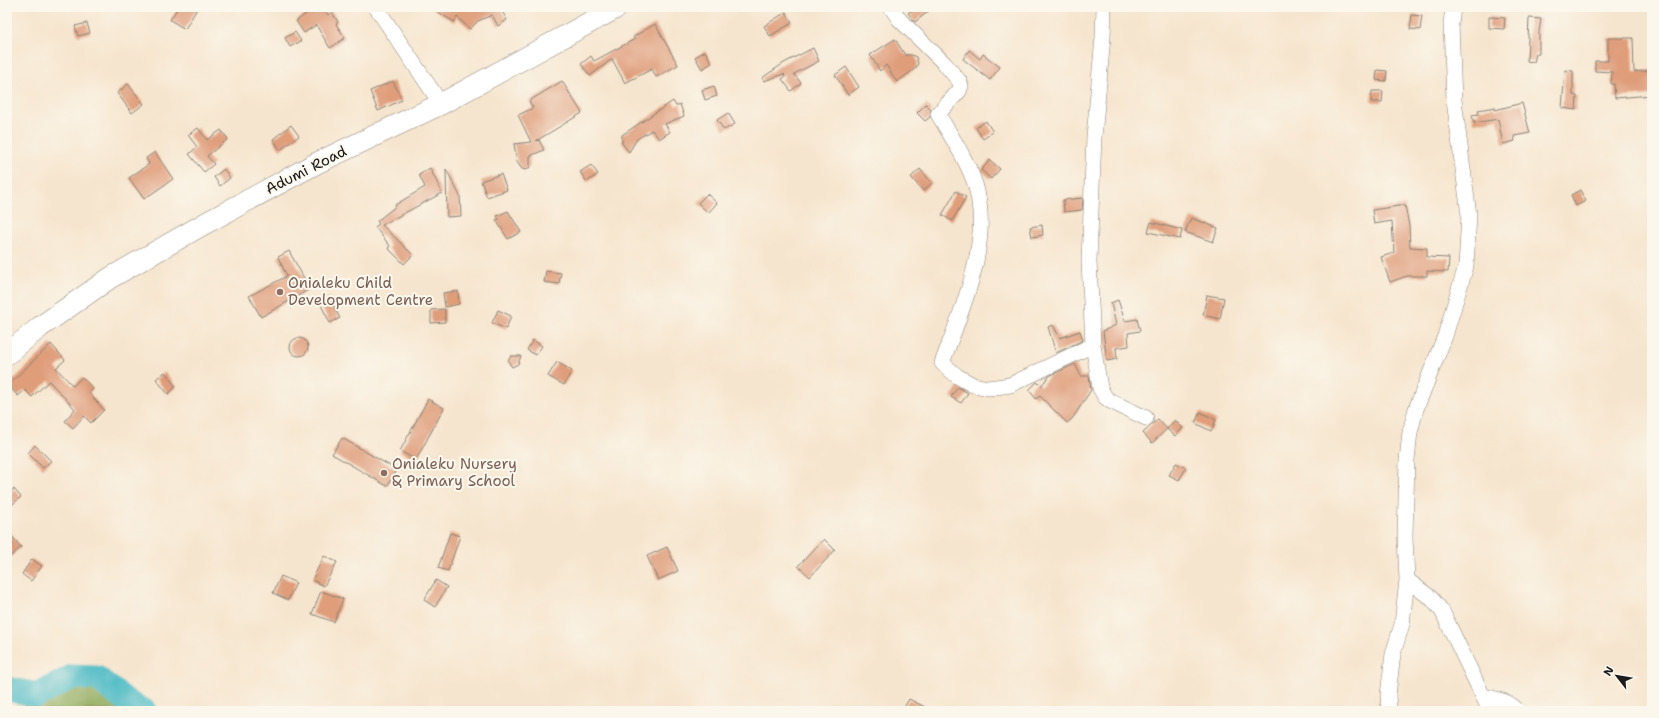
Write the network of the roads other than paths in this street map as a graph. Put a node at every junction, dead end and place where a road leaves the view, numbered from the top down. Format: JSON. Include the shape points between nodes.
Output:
{"nodes":[{"id":1,"x":376,"y":7,"type":"edge"},
{"id":2,"x":618,"y":7,"type":"edge"},
{"id":3,"x":890,"y":7,"type":"edge"},
{"id":4,"x":1104,"y":7,"type":"edge"},
{"id":5,"x":1453,"y":7,"type":"edge"},
{"id":6,"x":441,"y":104,"type":"junction"},
{"id":7,"x":1093,"y":345,"type":"junction"},
{"id":8,"x":7,"y":354,"type":"edge"},
{"id":9,"x":1146,"y":418,"type":"dead end"},
{"id":10,"x":1407,"y":580,"type":"junction"},
{"id":11,"x":1484,"y":696,"type":"junction"},
{"id":12,"x":1389,"y":711,"type":"edge"},
{"id":13,"x":1490,"y":711,"type":"edge"},
{"id":14,"x":1518,"y":711,"type":"edge"}],
"edges":[{"from":1,"to":6,"type":"street"},
{"from":2,"to":6,"type":"main road","name":"Adumi Road"},
{"from":3,"to":7,"type":"street","via":[[960,82],[959,91],[938,114],[975,183],[979,203],[980,226],[974,269],[967,296],[942,363],[973,385],[990,388],[1010,385]]},
{"from":4,"to":7,"type":"street","via":[[1104,37],[1094,137],[1089,254]]},
{"from":5,"to":10,"type":"street","via":[[1451,24],[1454,100],[1469,215],[1466,266],[1445,336],[1416,409],[1410,432],[1405,530]]},
{"from":6,"to":8,"type":"main road","name":"Adumi Road","via":[[315,164],[110,278],[40,327]]},
{"from":7,"to":9,"type":"street","via":[[1100,388],[1105,397]]},
{"from":10,"to":11,"type":"street","via":[[1432,598],[1442,611]]},
{"from":10,"to":12,"type":"street","via":[[1402,624],[1393,654],[1388,695]]},
{"from":11,"to":13,"type":"street"},
{"from":11,"to":14,"type":"street","via":[[1501,699]]}]}
